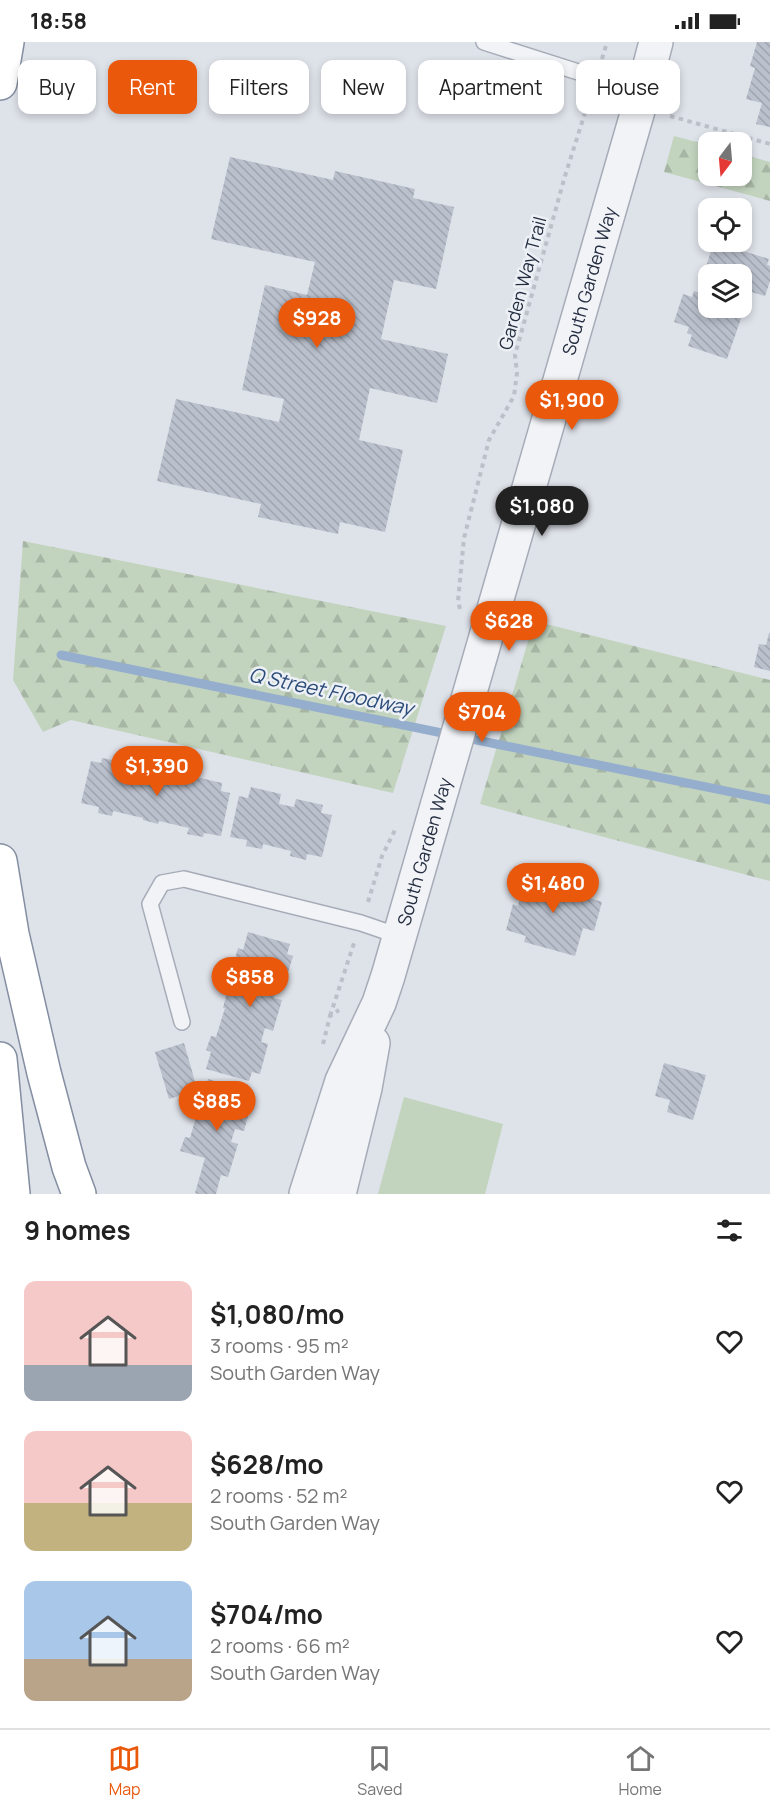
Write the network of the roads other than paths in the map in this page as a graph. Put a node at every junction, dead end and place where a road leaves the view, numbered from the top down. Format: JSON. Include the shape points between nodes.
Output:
{"nodes":[{"id":1,"x":7,"y":42,"type":"edge"},
{"id":2,"x":484,"y":42,"type":"edge"},
{"id":3,"x":656,"y":42,"type":"edge"},
{"id":4,"x":651,"y":60,"type":"edge"},
{"id":5,"x":576,"y":71,"type":"edge"},
{"id":6,"x":0,"y":83,"type":"edge"},
{"id":7,"x":636,"y":114,"type":"edge"},
{"id":8,"x":0,"y":861,"type":"edge"},
{"id":9,"x":399,"y":936,"type":"junction"},
{"id":10,"x":379,"y":1003,"type":"junction"},
{"id":11,"x":182,"y":1022,"type":"dead end"},
{"id":12,"x":0,"y":1059,"type":"edge"},
{"id":13,"x":13,"y":1194,"type":"edge"},
{"id":14,"x":79,"y":1194,"type":"edge"},
{"id":15,"x":306,"y":1194,"type":"edge"},
{"id":16,"x":339,"y":1194,"type":"edge"}],
"edges":[{"from":1,"to":6,"type":"highway"},
{"from":2,"to":5,"type":"lane"},
{"from":3,"to":4,"type":"street","name":"South Garden Way"},
{"from":7,"to":9,"type":"street","name":"South Garden Way"},
{"from":8,"to":14,"type":"highway","via":[[12,934],[44,1073]]},
{"from":9,"to":10,"type":"street","name":"South Garden Way"},
{"from":9,"to":11,"type":"lane","via":[[184,879],[162,883],[150,904]]},
{"from":10,"to":15,"type":"street","name":"South Garden Way","via":[[342,1081]]},
{"from":10,"to":16,"type":"street","name":"South Garden Way","via":[[365,1088]]},
{"from":12,"to":13,"type":"highway"}]}
